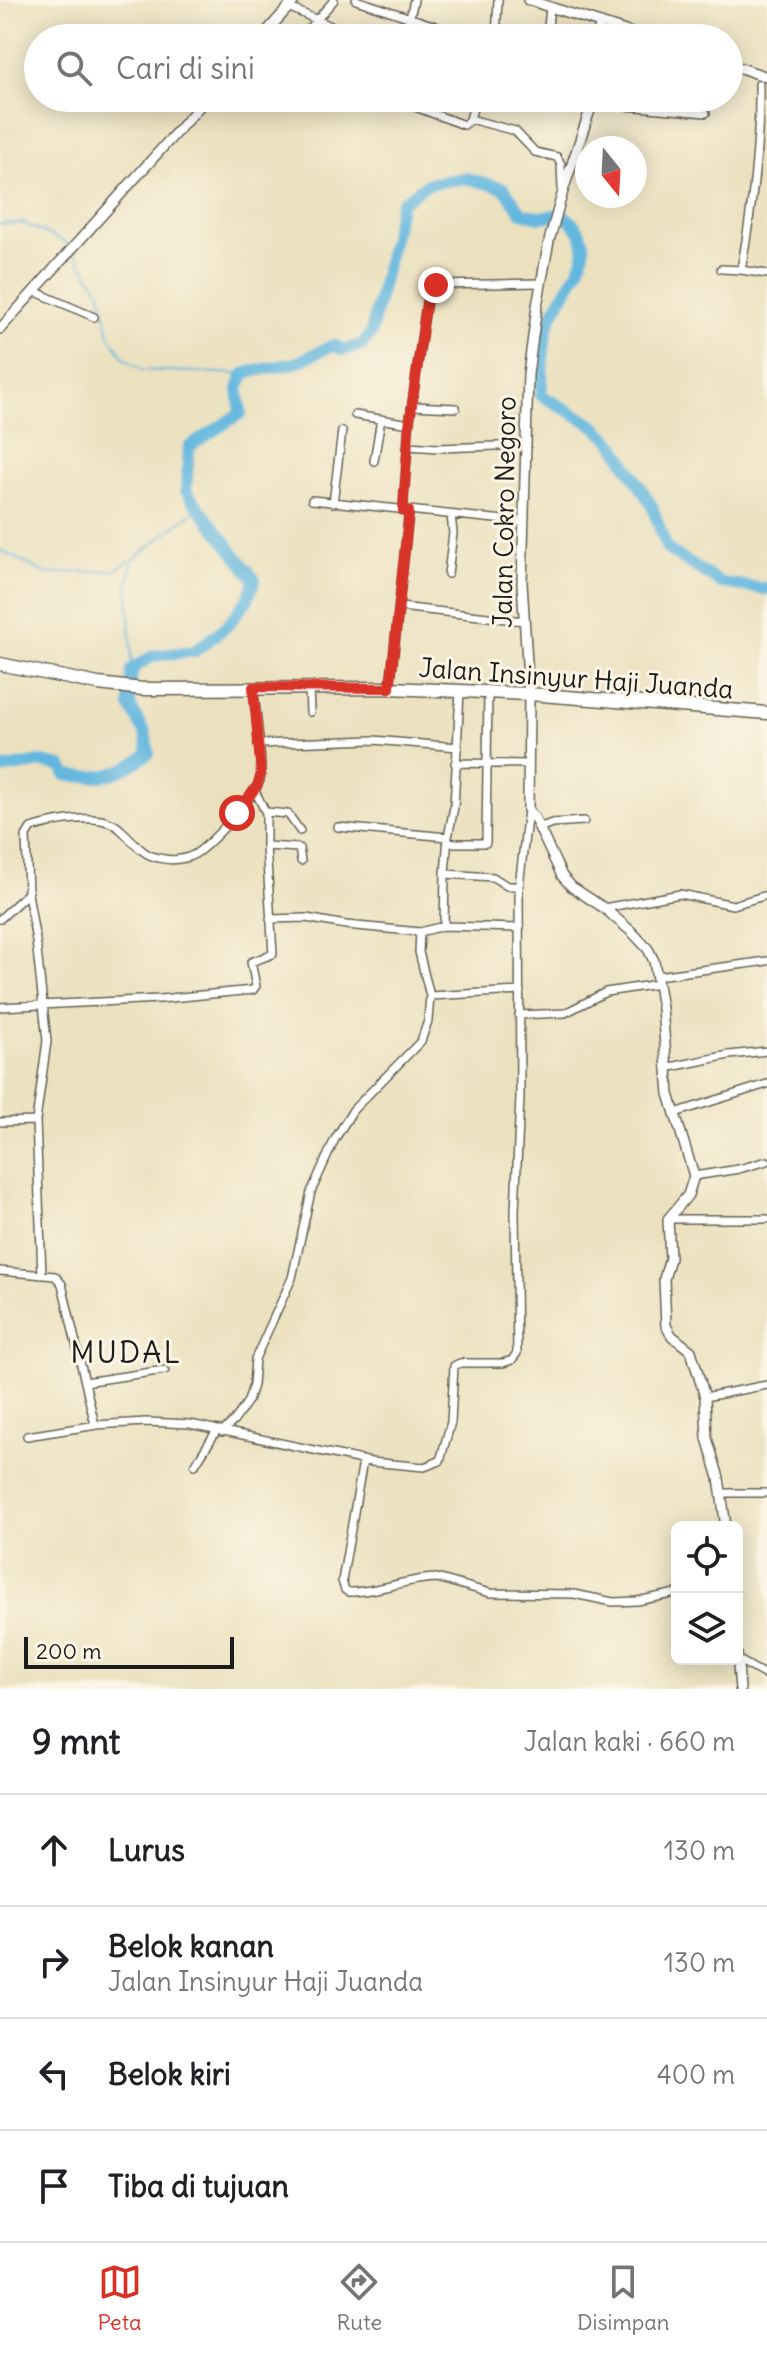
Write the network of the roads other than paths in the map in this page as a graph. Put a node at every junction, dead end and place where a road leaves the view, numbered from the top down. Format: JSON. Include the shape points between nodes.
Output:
{"nodes":[{"id":1,"x":334,"y":0,"type":"edge"},
{"id":2,"x":356,"y":0,"type":"edge"},
{"id":3,"x":414,"y":0,"type":"edge"},
{"id":4,"x":498,"y":0,"type":"edge"},
{"id":5,"x":528,"y":0,"type":"edge"},
{"id":6,"x":291,"y":4,"type":"edge"},
{"id":7,"x":550,"y":7,"type":"junction"},
{"id":8,"x":412,"y":17,"type":"junction"},
{"id":9,"x":315,"y":21,"type":"junction"},
{"id":10,"x":601,"y":23,"type":"joint"},
{"id":11,"x":273,"y":24,"type":"edge"},
{"id":12,"x":313,"y":24,"type":"edge"},
{"id":13,"x":323,"y":24,"type":"edge"},
{"id":14,"x":410,"y":24,"type":"edge"},
{"id":15,"x":432,"y":24,"type":"edge"},
{"id":16,"x":497,"y":24,"type":"edge"},
{"id":17,"x":548,"y":24,"type":"edge"},
{"id":18,"x":604,"y":24,"type":"edge"},
{"id":19,"x":743,"y":71,"type":"edge"},
{"id":20,"x":763,"y":80,"type":"edge"},
{"id":21,"x":194,"y":112,"type":"edge"},
{"id":22,"x":427,"y":112,"type":"edge"},
{"id":23,"x":472,"y":112,"type":"edge"},
{"id":24,"x":589,"y":112,"type":"edge"},
{"id":25,"x":695,"y":112,"type":"edge"},
{"id":26,"x":706,"y":113,"type":"dead end"},
{"id":27,"x":470,"y":119,"type":"junction"},
{"id":28,"x":581,"y":136,"type":"edge"},
{"id":29,"x":575,"y":153,"type":"edge"},
{"id":30,"x":563,"y":191,"type":"junction"},
{"id":31,"x":721,"y":269,"type":"dead end"},
{"id":32,"x":741,"y":270,"type":"junction"},
{"id":33,"x":767,"y":274,"type":"edge"},
{"id":34,"x":541,"y":283,"type":"junction"},
{"id":35,"x":34,"y":291,"type":"junction"},
{"id":36,"x":94,"y":317,"type":"dead end"},
{"id":37,"x":0,"y":329,"type":"edge"},
{"id":38,"x":412,"y":406,"type":"junction"},
{"id":39,"x":456,"y":408,"type":"dead end"},
{"id":40,"x":355,"y":415,"type":"dead end"},
{"id":41,"x":381,"y":419,"type":"junction"},
{"id":42,"x":410,"y":424,"type":"junction"},
{"id":43,"x":342,"y":431,"type":"dead end"},
{"id":44,"x":526,"y":445,"type":"junction"},
{"id":45,"x":408,"y":446,"type":"junction"},
{"id":46,"x":374,"y":461,"type":"dead end"},
{"id":47,"x":312,"y":500,"type":"dead end"},
{"id":48,"x":333,"y":503,"type":"junction"},
{"id":49,"x":406,"y":511,"type":"junction"},
{"id":50,"x":451,"y":515,"type":"junction"},
{"id":51,"x":523,"y":522,"type":"junction"},
{"id":52,"x":448,"y":574,"type":"dead end"},
{"id":53,"x":400,"y":607,"type":"junction"},
{"id":54,"x":524,"y":621,"type":"junction"},
{"id":55,"x":0,"y":664,"type":"edge"},
{"id":56,"x":253,"y":687,"type":"junction"},
{"id":57,"x":309,"y":687,"type":"junction"},
{"id":58,"x":390,"y":688,"type":"junction"},
{"id":59,"x":460,"y":691,"type":"junction"},
{"id":60,"x":488,"y":692,"type":"junction"},
{"id":61,"x":529,"y":694,"type":"junction"},
{"id":62,"x":310,"y":712,"type":"dead end"},
{"id":63,"x":767,"y":713,"type":"edge"},
{"id":64,"x":258,"y":744,"type":"junction"},
{"id":65,"x":458,"y":747,"type":"junction"},
{"id":66,"x":486,"y":762,"type":"junction"},
{"id":67,"x":455,"y":763,"type":"junction"},
{"id":68,"x":527,"y":764,"type":"junction"},
{"id":69,"x":254,"y":789,"type":"junction"},
{"id":70,"x":528,"y":810,"type":"junction"},
{"id":71,"x":266,"y":812,"type":"junction"},
{"id":72,"x":584,"y":821,"type":"dead end"},
{"id":73,"x":338,"y":827,"type":"dead end"},
{"id":74,"x":539,"y":828,"type":"junction"},
{"id":75,"x":300,"y":831,"type":"dead end"},
{"id":76,"x":448,"y":840,"type":"junction"},
{"id":77,"x":266,"y":846,"type":"junction"},
{"id":78,"x":301,"y":861,"type":"dead end"},
{"id":79,"x":445,"y":874,"type":"junction"},
{"id":80,"x":519,"y":886,"type":"junction"},
{"id":81,"x":28,"y":893,"type":"junction"},
{"id":82,"x":767,"y":895,"type":"edge"},
{"id":83,"x":604,"y":908,"type":"junction"},
{"id":84,"x":0,"y":919,"type":"edge"},
{"id":85,"x":270,"y":919,"type":"junction"},
{"id":86,"x":444,"y":926,"type":"junction"},
{"id":87,"x":520,"y":928,"type":"junction"},
{"id":88,"x":420,"y":932,"type":"junction"},
{"id":89,"x":767,"y":961,"type":"edge"},
{"id":90,"x":658,"y":980,"type":"junction"},
{"id":91,"x":520,"y":991,"type":"junction"},
{"id":92,"x":430,"y":996,"type":"junction"},
{"id":93,"x":43,"y":1004,"type":"junction"},
{"id":94,"x":0,"y":1007,"type":"edge"},
{"id":95,"x":519,"y":1015,"type":"junction"},
{"id":96,"x":767,"y":1051,"type":"edge"},
{"id":97,"x":666,"y":1068,"type":"junction"},
{"id":98,"x":767,"y":1084,"type":"edge"},
{"id":99,"x":675,"y":1113,"type":"junction"},
{"id":100,"x":36,"y":1121,"type":"junction"},
{"id":101,"x":0,"y":1122,"type":"edge"},
{"id":102,"x":767,"y":1161,"type":"edge"},
{"id":103,"x":694,"y":1176,"type":"junction"},
{"id":104,"x":668,"y":1219,"type":"junction"},
{"id":105,"x":767,"y":1219,"type":"edge"},
{"id":106,"x":0,"y":1271,"type":"edge"},
{"id":107,"x":42,"y":1275,"type":"junction"},
{"id":108,"x":165,"y":1370,"type":"dead end"},
{"id":109,"x":85,"y":1382,"type":"junction"},
{"id":110,"x":767,"y":1385,"type":"edge"},
{"id":111,"x":705,"y":1397,"type":"junction"},
{"id":112,"x":97,"y":1425,"type":"junction"},
{"id":113,"x":220,"y":1431,"type":"junction"},
{"id":114,"x":27,"y":1436,"type":"dead end"},
{"id":115,"x":363,"y":1461,"type":"junction"},
{"id":116,"x":195,"y":1465,"type":"dead end"},
{"id":117,"x":722,"y":1493,"type":"junction"},
{"id":118,"x":767,"y":1493,"type":"edge"},
{"id":119,"x":725,"y":1521,"type":"edge"},
{"id":120,"x":671,"y":1594,"type":"edge"},
{"id":121,"x":743,"y":1661,"type":"edge"},
{"id":122,"x":738,"y":1665,"type":"edge"},
{"id":123,"x":767,"y":1676,"type":"edge"},
{"id":124,"x":740,"y":1689,"type":"edge"}],
"edges":[{"from":1,"to":9,"type":"street"},
{"from":2,"to":8,"type":"street"},
{"from":3,"to":8,"type":"street"},
{"from":4,"to":16,"type":"street"},
{"from":5,"to":7,"type":"street"},
{"from":6,"to":9,"type":"street"},
{"from":6,"to":11,"type":"street"},
{"from":7,"to":10,"type":"street"},
{"from":7,"to":17,"type":"street"},
{"from":8,"to":14,"type":"street"},
{"from":8,"to":15,"type":"street"},
{"from":9,"to":12,"type":"street"},
{"from":9,"to":13,"type":"street"},
{"from":10,"to":18,"type":"street"},
{"from":19,"to":20,"type":"street"},
{"from":20,"to":32,"type":"street"},
{"from":21,"to":35,"type":"street"},
{"from":22,"to":27,"type":"street","via":[[458,124]]},
{"from":23,"to":27,"type":"street"},
{"from":24,"to":28,"type":"street","name":"Jalan Cokro Negoro"},
{"from":25,"to":26,"type":"street"},
{"from":27,"to":30,"type":"street","via":[[515,131],[535,152],[557,157]]},
{"from":29,"to":30,"type":"street","name":"Jalan Cokro Negoro"},
{"from":30,"to":34,"type":"street","name":"Jalan Cokro Negoro"},
{"from":31,"to":32,"type":"street"},
{"from":32,"to":33,"type":"street"},
{"from":34,"to":38,"type":"street","via":[[429,288]]},
{"from":34,"to":44,"type":"street","name":"Jalan Cokro Negoro","via":[[528,374]]},
{"from":35,"to":36,"type":"street"},
{"from":35,"to":37,"type":"street"},
{"from":38,"to":39,"type":"street"},
{"from":38,"to":42,"type":"street"},
{"from":40,"to":41,"type":"street"},
{"from":41,"to":42,"type":"street"},
{"from":41,"to":46,"type":"street"},
{"from":42,"to":45,"type":"street"},
{"from":43,"to":48,"type":"street"},
{"from":44,"to":45,"type":"street"},
{"from":44,"to":51,"type":"street","name":"Jalan Cokro Negoro"},
{"from":45,"to":49,"type":"street"},
{"from":47,"to":48,"type":"street"},
{"from":48,"to":49,"type":"street"},
{"from":49,"to":50,"type":"street"},
{"from":49,"to":53,"type":"street"},
{"from":50,"to":51,"type":"street"},
{"from":50,"to":52,"type":"street"},
{"from":51,"to":54,"type":"street","name":"Jalan Cokro Negoro"},
{"from":53,"to":54,"type":"street"},
{"from":53,"to":58,"type":"street"},
{"from":54,"to":61,"type":"street","name":"Jalan Cokro Negoro"},
{"from":55,"to":56,"type":"main road","name":"Jalan Insinyur Haji Juanda","via":[[143,689]]},
{"from":56,"to":57,"type":"main road","name":"Jalan Insinyur Haji Juanda"},
{"from":56,"to":64,"type":"street"},
{"from":57,"to":58,"type":"main road","name":"Jalan Insinyur Haji Juanda"},
{"from":57,"to":62,"type":"street"},
{"from":58,"to":59,"type":"main road","name":"Jalan Insinyur Haji Juanda"},
{"from":59,"to":60,"type":"main road","name":"Jalan Insinyur Haji Juanda"},
{"from":59,"to":65,"type":"street"},
{"from":60,"to":61,"type":"main road","name":"Jalan Insinyur Haji Juanda"},
{"from":60,"to":66,"type":"street"},
{"from":61,"to":63,"type":"main road","name":"Jalan Insinyur Haji Juanda"},
{"from":61,"to":68,"type":"street","name":"Jalan Cokro Negoro"},
{"from":64,"to":65,"type":"street","via":[[361,740]]},
{"from":64,"to":69,"type":"street","via":[[261,774]]},
{"from":65,"to":67,"type":"street"},
{"from":66,"to":67,"type":"street"},
{"from":66,"to":68,"type":"street"},
{"from":66,"to":76,"type":"street","via":[[486,843]]},
{"from":67,"to":76,"type":"street"},
{"from":68,"to":70,"type":"street","name":"Jalan Cokro Negoro"},
{"from":69,"to":71,"type":"street"},
{"from":69,"to":81,"type":"street","via":[[202,848],[178,859],[151,856],[107,822],[63,819],[31,828],[26,836]]},
{"from":70,"to":74,"type":"street"},
{"from":70,"to":80,"type":"street"},
{"from":71,"to":75,"type":"street","via":[[288,814]]},
{"from":71,"to":77,"type":"street"},
{"from":72,"to":74,"type":"street"},
{"from":73,"to":76,"type":"street"},
{"from":74,"to":83,"type":"street","via":[[562,876]]},
{"from":76,"to":79,"type":"street"},
{"from":77,"to":78,"type":"street","via":[[299,848]]},
{"from":77,"to":85,"type":"street"},
{"from":79,"to":80,"type":"street","via":[[493,877]]},
{"from":79,"to":86,"type":"street"},
{"from":80,"to":87,"type":"street"},
{"from":81,"to":84,"type":"street"},
{"from":81,"to":93,"type":"street"},
{"from":82,"to":83,"type":"street","via":[[733,905],[680,894]]},
{"from":83,"to":90,"type":"street","via":[[648,949]]},
{"from":85,"to":88,"type":"street","via":[[306,918]]},
{"from":85,"to":93,"type":"street","via":[[273,954],[251,962],[256,986],[251,991]]},
{"from":86,"to":87,"type":"street"},
{"from":86,"to":88,"type":"street"},
{"from":87,"to":91,"type":"street"},
{"from":88,"to":92,"type":"street","via":[[419,952]]},
{"from":89,"to":90,"type":"street"},
{"from":90,"to":95,"type":"street","via":[[606,992],[565,1013]]},
{"from":90,"to":97,"type":"street"},
{"from":91,"to":92,"type":"street"},
{"from":91,"to":95,"type":"street"},
{"from":92,"to":113,"type":"street","via":[[421,1041],[353,1110],[335,1139],[311,1192],[292,1278],[255,1359],[248,1401]]},
{"from":93,"to":94,"type":"street"},
{"from":93,"to":100,"type":"street","via":[[46,1052]]},
{"from":95,"to":115,"type":"street","via":[[516,1356],[503,1363],[454,1366],[451,1422],[440,1461],[424,1467]]},
{"from":96,"to":97,"type":"street"},
{"from":97,"to":99,"type":"street"},
{"from":98,"to":99,"type":"street"},
{"from":99,"to":103,"type":"street"},
{"from":100,"to":101,"type":"street"},
{"from":100,"to":107,"type":"street"},
{"from":102,"to":103,"type":"street"},
{"from":103,"to":104,"type":"street","via":[[691,1190]]},
{"from":104,"to":105,"type":"street"},
{"from":104,"to":111,"type":"street","via":[[666,1326],[691,1351]]},
{"from":106,"to":107,"type":"street"},
{"from":107,"to":109,"type":"street","via":[[57,1277],[64,1287]]},
{"from":108,"to":109,"type":"street"},
{"from":109,"to":112,"type":"street"},
{"from":110,"to":111,"type":"street"},
{"from":111,"to":117,"type":"street","via":[[707,1438]]},
{"from":112,"to":113,"type":"street","via":[[171,1423]]},
{"from":112,"to":114,"type":"street"},
{"from":113,"to":115,"type":"street"},
{"from":113,"to":116,"type":"street"},
{"from":115,"to":120,"type":"street","via":[[342,1581],[349,1592],[437,1578],[490,1593],[574,1594],[613,1602]]},
{"from":117,"to":118,"type":"street"},
{"from":117,"to":119,"type":"street"},
{"from":121,"to":123,"type":"street"},
{"from":122,"to":124,"type":"street"}]}
